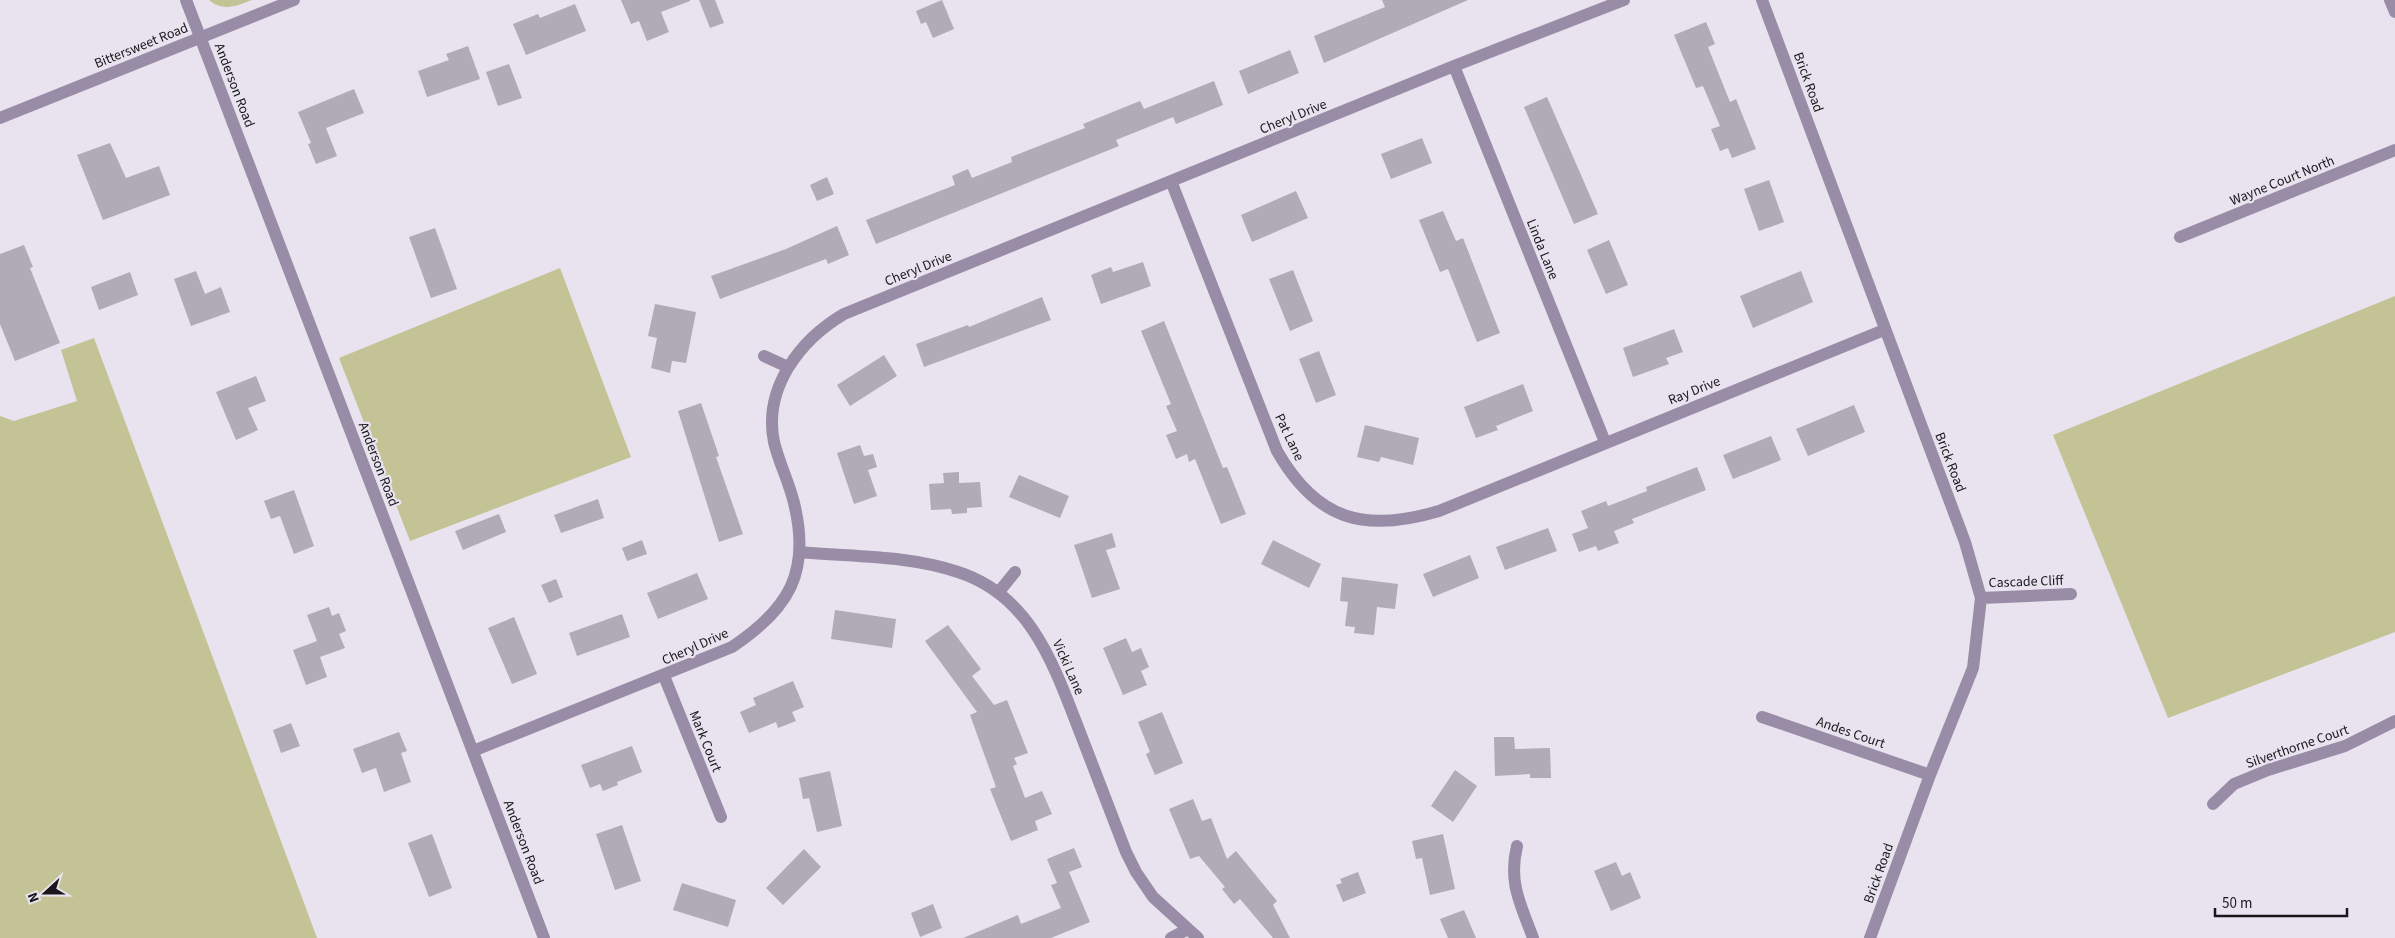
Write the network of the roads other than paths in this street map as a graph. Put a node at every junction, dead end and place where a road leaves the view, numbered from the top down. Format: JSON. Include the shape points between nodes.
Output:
{"nodes":[{"id":1,"x":186,"y":0,"type":"edge"},
{"id":2,"x":294,"y":0,"type":"edge"},
{"id":3,"x":1624,"y":0,"type":"edge"},
{"id":4,"x":1762,"y":0,"type":"edge"},
{"id":5,"x":2390,"y":0,"type":"edge"},
{"id":6,"x":2395,"y":12,"type":"edge"},
{"id":7,"x":200,"y":38,"type":"junction"},
{"id":8,"x":1454,"y":66,"type":"junction"},
{"id":9,"x":0,"y":118,"type":"edge"},
{"id":10,"x":2395,"y":150,"type":"edge"},
{"id":11,"x":1171,"y":181,"type":"junction"},
{"id":12,"x":2180,"y":237,"type":"dead end"},
{"id":13,"x":1884,"y":330,"type":"junction"},
{"id":14,"x":764,"y":356,"type":"dead end"},
{"id":15,"x":788,"y":367,"type":"junction"},
{"id":16,"x":1605,"y":442,"type":"junction"},
{"id":17,"x":1515,"y":480,"type":"joint"},
{"id":18,"x":800,"y":552,"type":"junction"},
{"id":19,"x":1015,"y":572,"type":"dead end"},
{"id":20,"x":998,"y":593,"type":"junction"},
{"id":21,"x":2071,"y":594,"type":"dead end"},
{"id":22,"x":1981,"y":598,"type":"junction"},
{"id":23,"x":664,"y":676,"type":"junction"},
{"id":24,"x":1762,"y":718,"type":"dead end"},
{"id":25,"x":2395,"y":721,"type":"edge"},
{"id":26,"x":474,"y":751,"type":"junction"},
{"id":27,"x":1930,"y":775,"type":"junction"},
{"id":28,"x":2212,"y":804,"type":"dead end"},
{"id":29,"x":721,"y":817,"type":"dead end"},
{"id":30,"x":1517,"y":846,"type":"dead end"},
{"id":31,"x":1188,"y":929,"type":"junction"},
{"id":32,"x":544,"y":938,"type":"edge"},
{"id":33,"x":1171,"y":938,"type":"edge"},
{"id":34,"x":1198,"y":938,"type":"edge"},
{"id":35,"x":1534,"y":938,"type":"edge"},
{"id":36,"x":1870,"y":938,"type":"edge"}],
"edges":[{"from":1,"to":7,"type":"street","name":"Anderson Road"},
{"from":2,"to":7,"type":"street","name":"Bittersweet Road"},
{"from":3,"to":8,"type":"street","name":"Cheryl Drive"},
{"from":4,"to":13,"type":"street","name":"Brick Road"},
{"from":5,"to":6,"type":"street"},
{"from":7,"to":9,"type":"street","name":"Bittersweet Road"},
{"from":7,"to":26,"type":"street","name":"Anderson Road"},
{"from":8,"to":11,"type":"street","name":"Cheryl Drive"},
{"from":8,"to":16,"type":"street","name":"Linda Lane"},
{"from":10,"to":12,"type":"street","name":"Wayne Court North"},
{"from":11,"to":15,"type":"street","name":"Cheryl Drive","via":[[844,314],[808,339]]},
{"from":11,"to":17,"type":"street","name":"Pat Lane","via":[[1277,451],[1289,471],[1316,500],[1360,520],[1401,521],[1439,511]]},
{"from":13,"to":16,"type":"street","name":"Ray Drive"},
{"from":13,"to":22,"type":"street","name":"Brick Road","via":[[1965,542]]},
{"from":14,"to":15,"type":"street"},
{"from":15,"to":18,"type":"street","name":"Cheryl Drive","via":[[775,400],[774,440],[794,503]]},
{"from":16,"to":17,"type":"street","name":"Ray Drive"},
{"from":18,"to":20,"type":"street","name":"Vicki Lane","via":[[943,567],[976,579]]},
{"from":18,"to":23,"type":"street","name":"Cheryl Drive","via":[[786,597],[767,621],[732,647]]},
{"from":19,"to":20,"type":"street"},
{"from":20,"to":31,"type":"street","name":"Vicki Lane","via":[[1032,627],[1053,663],[1136,872],[1154,897]]},
{"from":21,"to":22,"type":"street","name":"Cascade Cliff"},
{"from":22,"to":27,"type":"street","name":"Brick Road","via":[[1974,668]]},
{"from":23,"to":26,"type":"street","name":"Cheryl Drive"},
{"from":23,"to":29,"type":"street","name":"Mark Court"},
{"from":24,"to":27,"type":"street","name":"Andes Court"},
{"from":25,"to":28,"type":"street","name":"Silverthorne Court","via":[[2345,746],[2234,784]]},
{"from":26,"to":32,"type":"street","name":"Anderson Road"},
{"from":27,"to":36,"type":"street","name":"Brick Road"},
{"from":30,"to":35,"type":"street","via":[[1513,862],[1514,884]]},
{"from":31,"to":33,"type":"street"},
{"from":31,"to":34,"type":"street","name":"Vicki Lane"}]}
